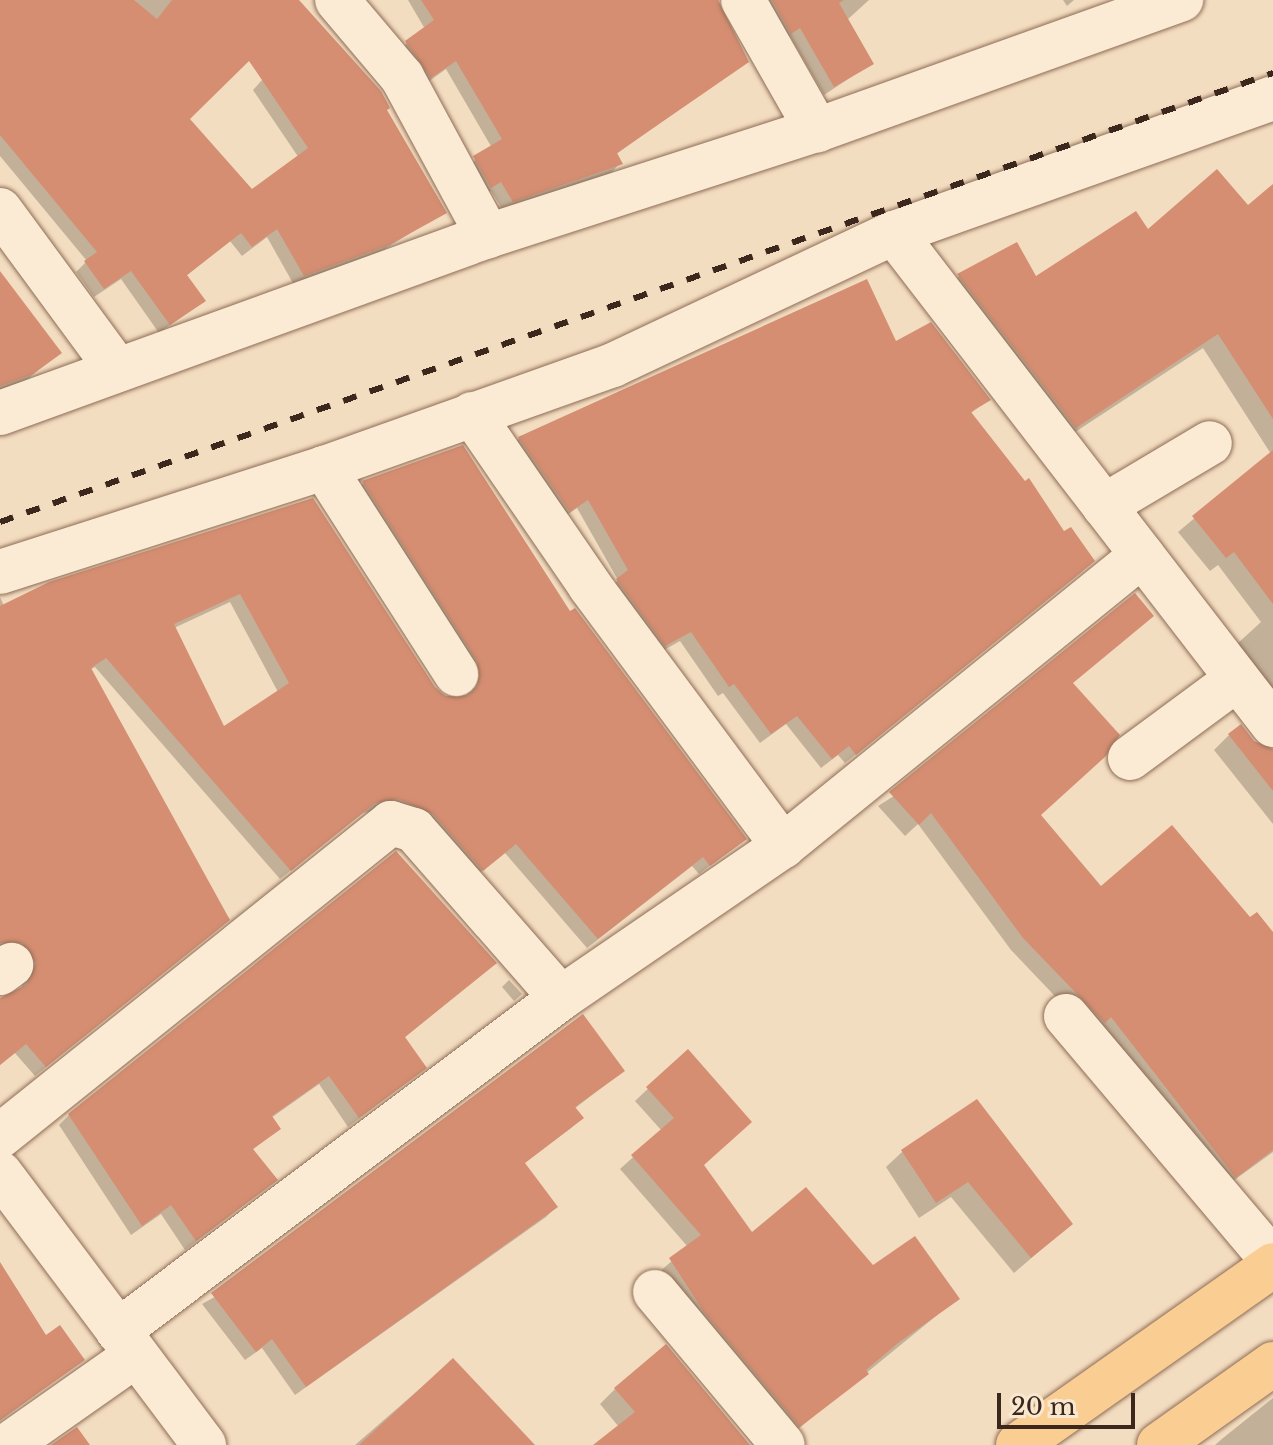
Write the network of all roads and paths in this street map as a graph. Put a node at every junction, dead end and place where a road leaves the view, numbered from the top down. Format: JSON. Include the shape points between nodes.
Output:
{"nodes":[{"id":1,"x":337,"y":0,"type":"edge"},
{"id":2,"x":743,"y":0,"type":"edge"},
{"id":3,"x":1155,"y":4,"type":"edge"},
{"id":4,"x":1273,"y":98,"type":"edge"},
{"id":5,"x":817,"y":130,"type":"junction"},
{"id":6,"x":0,"y":210,"type":"edge"},
{"id":7,"x":894,"y":233,"type":"junction"},
{"id":8,"x":488,"y":236,"type":"junction"},
{"id":9,"x":117,"y":369,"type":"junction"},
{"id":10,"x":0,"y":413,"type":"edge"},
{"id":11,"x":472,"y":414,"type":"junction"},
{"id":12,"x":1210,"y":443,"type":"dead end"},
{"id":13,"x":324,"y":468,"type":"junction"},
{"id":14,"x":1104,"y":506,"type":"junction"},
{"id":15,"x":1142,"y":555,"type":"junction"},
{"id":16,"x":0,"y":572,"type":"edge"},
{"id":17,"x":456,"y":674,"type":"dead end"},
{"id":18,"x":1237,"y":679,"type":"junction"},
{"id":19,"x":1273,"y":725,"type":"edge"},
{"id":20,"x":1130,"y":758,"type":"dead end"},
{"id":21,"x":783,"y":846,"type":"junction"},
{"id":22,"x":561,"y":998,"type":"junction"},
{"id":23,"x":1066,"y":1016,"type":"dead end"},
{"id":24,"x":0,"y":1136,"type":"edge"},
{"id":25,"x":0,"y":1173,"type":"edge"},
{"id":26,"x":1273,"y":1263,"type":"edge"},
{"id":27,"x":655,"y":1292,"type":"dead end"},
{"id":28,"x":127,"y":1343,"type":"junction"},
{"id":29,"x":1273,"y":1364,"type":"edge"},
{"id":30,"x":1180,"y":1439,"type":"edge"},
{"id":31,"x":8,"y":1445,"type":"edge"},
{"id":32,"x":204,"y":1445,"type":"edge"},
{"id":33,"x":783,"y":1445,"type":"edge"},
{"id":34,"x":1018,"y":1445,"type":"edge"}],
"edges":[{"from":1,"to":8,"type":"street","via":[[402,77]]},
{"from":2,"to":5,"type":"street"},
{"from":3,"to":5,"type":"street"},
{"from":4,"to":7,"type":"street"},
{"from":5,"to":8,"type":"street"},
{"from":6,"to":9,"type":"street"},
{"from":7,"to":11,"type":"street","via":[[613,365]]},
{"from":7,"to":14,"type":"street"},
{"from":8,"to":9,"type":"street"},
{"from":9,"to":10,"type":"street"},
{"from":11,"to":13,"type":"street"},
{"from":11,"to":21,"type":"street","via":[[590,586]]},
{"from":12,"to":14,"type":"street"},
{"from":13,"to":16,"type":"street"},
{"from":13,"to":17,"type":"street"},
{"from":14,"to":15,"type":"street"},
{"from":15,"to":18,"type":"street"},
{"from":15,"to":21,"type":"street"},
{"from":18,"to":19,"type":"street"},
{"from":18,"to":20,"type":"street"},
{"from":21,"to":22,"type":"street"},
{"from":22,"to":24,"type":"street","via":[[414,830],[391,823]]},
{"from":22,"to":28,"type":"street"},
{"from":23,"to":26,"type":"street"},
{"from":25,"to":28,"type":"street"},
{"from":26,"to":34,"type":"main road"},
{"from":27,"to":33,"type":"street"},
{"from":28,"to":31,"type":"street"},
{"from":28,"to":32,"type":"street"},
{"from":29,"to":30,"type":"main road"}]}
